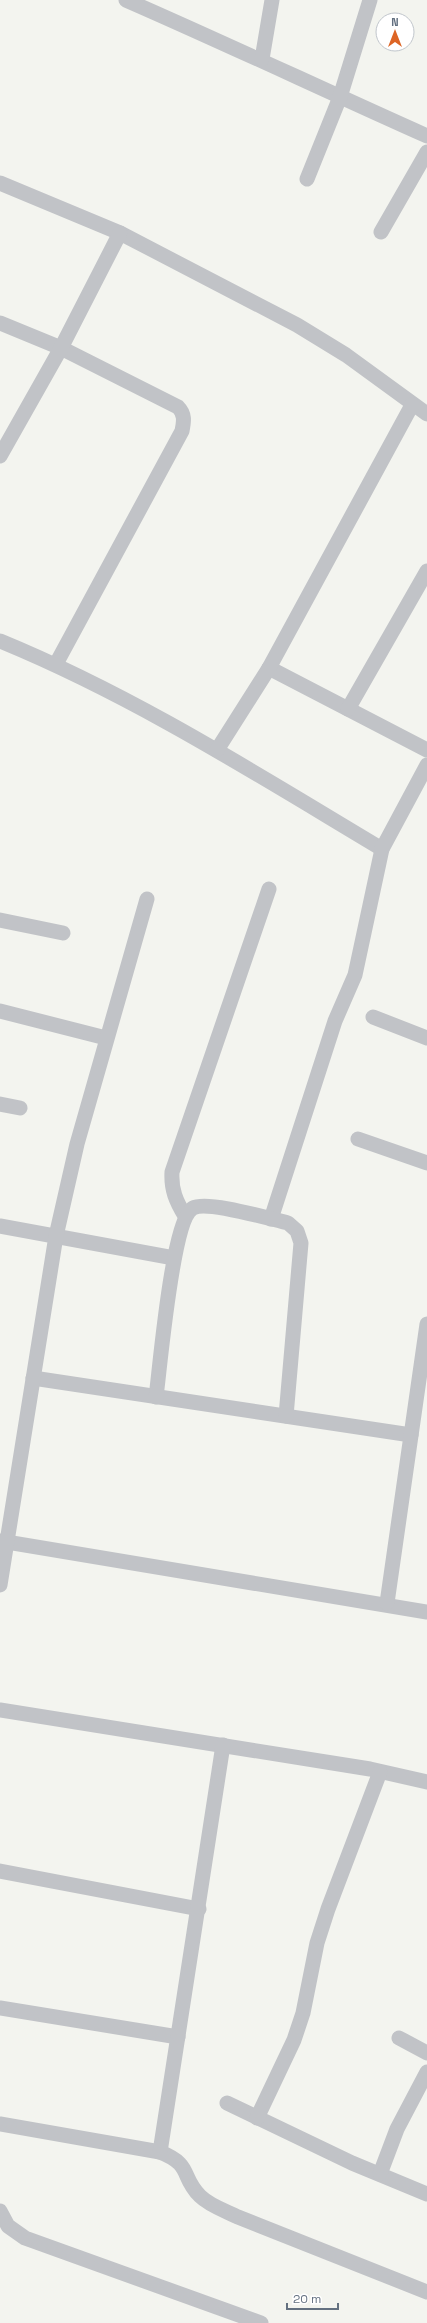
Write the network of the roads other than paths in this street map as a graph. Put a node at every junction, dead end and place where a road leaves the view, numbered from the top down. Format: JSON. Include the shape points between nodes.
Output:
{"nodes":[{"id":1,"x":126,"y":0,"type":"edge"},
{"id":2,"x":272,"y":0,"type":"edge"},
{"id":3,"x":370,"y":0,"type":"edge"},
{"id":4,"x":262,"y":59,"type":"junction"},
{"id":5,"x":340,"y":97,"type":"junction"},
{"id":6,"x":427,"y":136,"type":"edge"},
{"id":7,"x":427,"y":152,"type":"edge"},
{"id":8,"x":307,"y":179,"type":"dead end"},
{"id":9,"x":0,"y":184,"type":"edge"},
{"id":10,"x":381,"y":232,"type":"dead end"},
{"id":11,"x":120,"y":233,"type":"junction"},
{"id":12,"x":0,"y":323,"type":"edge"},
{"id":13,"x":61,"y":348,"type":"junction"},
{"id":14,"x":412,"y":405,"type":"junction"},
{"id":15,"x":427,"y":414,"type":"edge"},
{"id":16,"x":0,"y":456,"type":"edge"},
{"id":17,"x":427,"y":570,"type":"edge"},
{"id":18,"x":0,"y":641,"type":"edge"},
{"id":19,"x":56,"y":664,"type":"junction"},
{"id":20,"x":269,"y":668,"type":"junction"},
{"id":21,"x":348,"y":709,"type":"junction"},
{"id":22,"x":217,"y":750,"type":"junction"},
{"id":23,"x":427,"y":750,"type":"edge"},
{"id":24,"x":427,"y":766,"type":"edge"},
{"id":25,"x":382,"y":849,"type":"junction"},
{"id":26,"x":269,"y":888,"type":"dead end"},
{"id":27,"x":147,"y":899,"type":"dead end"},
{"id":28,"x":0,"y":920,"type":"edge"},
{"id":29,"x":63,"y":933,"type":"dead end"},
{"id":30,"x":0,"y":1011,"type":"edge"},
{"id":31,"x":373,"y":1017,"type":"dead end"},
{"id":32,"x":106,"y":1038,"type":"junction"},
{"id":33,"x":427,"y":1038,"type":"edge"},
{"id":34,"x":0,"y":1104,"type":"edge"},
{"id":35,"x":20,"y":1108,"type":"dead end"},
{"id":36,"x":358,"y":1139,"type":"dead end"},
{"id":37,"x":427,"y":1163,"type":"edge"},
{"id":38,"x":186,"y":1216,"type":"junction"},
{"id":39,"x":271,"y":1219,"type":"junction"},
{"id":40,"x":0,"y":1226,"type":"edge"},
{"id":41,"x":56,"y":1236,"type":"junction"},
{"id":42,"x":174,"y":1258,"type":"junction"},
{"id":43,"x":427,"y":1324,"type":"edge"},
{"id":44,"x":33,"y":1378,"type":"junction"},
{"id":45,"x":156,"y":1397,"type":"junction"},
{"id":46,"x":286,"y":1416,"type":"junction"},
{"id":47,"x":411,"y":1435,"type":"junction"},
{"id":48,"x":4,"y":1541,"type":"edge"},
{"id":49,"x":0,"y":1585,"type":"edge"},
{"id":50,"x":387,"y":1603,"type":"junction"},
{"id":51,"x":427,"y":1612,"type":"edge"},
{"id":52,"x":0,"y":1710,"type":"edge"},
{"id":53,"x":223,"y":1745,"type":"junction"},
{"id":54,"x":380,"y":1772,"type":"junction"},
{"id":55,"x":427,"y":1782,"type":"edge"},
{"id":56,"x":0,"y":1871,"type":"edge"},
{"id":57,"x":199,"y":1909,"type":"junction"},
{"id":58,"x":0,"y":2008,"type":"edge"},
{"id":59,"x":178,"y":2037,"type":"junction"},
{"id":60,"x":399,"y":2038,"type":"dead end"},
{"id":61,"x":427,"y":2053,"type":"edge"},
{"id":62,"x":427,"y":2072,"type":"edge"},
{"id":63,"x":227,"y":2104,"type":"dead end"},
{"id":64,"x":257,"y":2118,"type":"junction"},
{"id":65,"x":0,"y":2124,"type":"edge"},
{"id":66,"x":160,"y":2152,"type":"junction"},
{"id":67,"x":380,"y":2174,"type":"junction"},
{"id":68,"x":427,"y":2194,"type":"edge"},
{"id":69,"x":0,"y":2211,"type":"edge"},
{"id":70,"x":427,"y":2292,"type":"edge"},
{"id":71,"x":261,"y":2323,"type":"edge"}],
"edges":[{"from":1,"to":4,"type":"street"},
{"from":2,"to":4,"type":"street"},
{"from":3,"to":5,"type":"street"},
{"from":4,"to":5,"type":"street"},
{"from":5,"to":6,"type":"street"},
{"from":5,"to":8,"type":"street"},
{"from":7,"to":10,"type":"street"},
{"from":9,"to":11,"type":"street"},
{"from":11,"to":13,"type":"street"},
{"from":11,"to":14,"type":"street","via":[[297,325],[346,354]]},
{"from":12,"to":13,"type":"street"},
{"from":13,"to":16,"type":"street"},
{"from":13,"to":19,"type":"street","via":[[178,407],[184,419],[182,431]]},
{"from":14,"to":15,"type":"street"},
{"from":14,"to":20,"type":"street"},
{"from":17,"to":21,"type":"street"},
{"from":18,"to":19,"type":"street"},
{"from":19,"to":22,"type":"street"},
{"from":20,"to":21,"type":"street"},
{"from":20,"to":22,"type":"street"},
{"from":21,"to":23,"type":"street"},
{"from":22,"to":25,"type":"street"},
{"from":24,"to":25,"type":"street"},
{"from":25,"to":39,"type":"street","via":[[355,975],[335,1021]]},
{"from":26,"to":38,"type":"street","via":[[172,1172],[174,1199]]},
{"from":27,"to":32,"type":"street"},
{"from":28,"to":29,"type":"street"},
{"from":30,"to":32,"type":"street"},
{"from":31,"to":33,"type":"street"},
{"from":32,"to":41,"type":"street","via":[[77,1144]]},
{"from":34,"to":35,"type":"street"},
{"from":36,"to":37,"type":"street"},
{"from":38,"to":39,"type":"street","via":[[193,1208],[208,1205]]},
{"from":38,"to":42,"type":"street"},
{"from":39,"to":46,"type":"street","via":[[288,1223],[297,1231],[301,1242]]},
{"from":40,"to":41,"type":"street"},
{"from":41,"to":42,"type":"street"},
{"from":41,"to":44,"type":"street"},
{"from":42,"to":45,"type":"street"},
{"from":43,"to":47,"type":"street"},
{"from":44,"to":45,"type":"street"},
{"from":44,"to":48,"type":"street"},
{"from":45,"to":46,"type":"street"},
{"from":46,"to":47,"type":"street"},
{"from":47,"to":50,"type":"street"},
{"from":48,"to":49,"type":"street"},
{"from":48,"to":50,"type":"street"},
{"from":50,"to":51,"type":"street"},
{"from":52,"to":53,"type":"street"},
{"from":53,"to":54,"type":"street"},
{"from":53,"to":57,"type":"street"},
{"from":54,"to":55,"type":"street"},
{"from":54,"to":64,"type":"street","via":[[317,1943],[303,2013],[294,2040]]},
{"from":56,"to":57,"type":"street"},
{"from":57,"to":59,"type":"street"},
{"from":58,"to":59,"type":"street"},
{"from":59,"to":66,"type":"street"},
{"from":60,"to":61,"type":"street"},
{"from":62,"to":67,"type":"street","via":[[397,2129]]},
{"from":63,"to":64,"type":"street"},
{"from":64,"to":67,"type":"street"},
{"from":65,"to":66,"type":"street"},
{"from":66,"to":70,"type":"street","via":[[176,2158],[200,2195],[211,2203],[238,2217]]},
{"from":67,"to":68,"type":"street"},
{"from":69,"to":71,"type":"street","via":[[8,2226],[25,2238]]}]}
